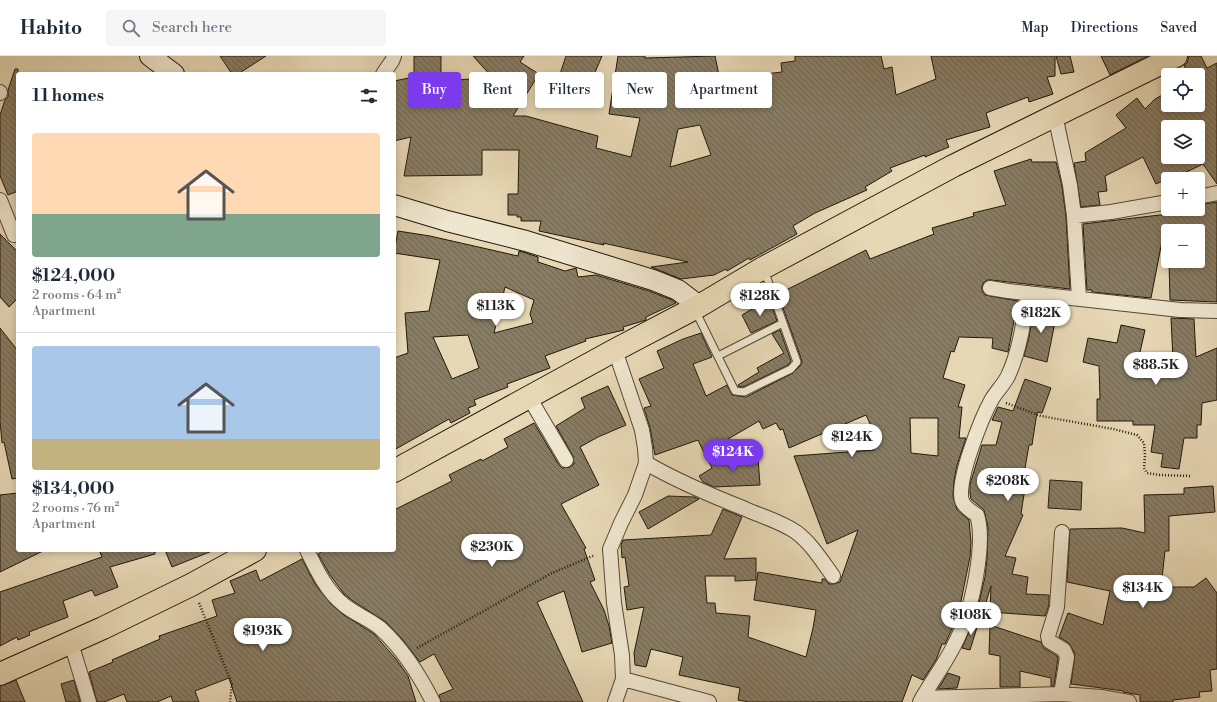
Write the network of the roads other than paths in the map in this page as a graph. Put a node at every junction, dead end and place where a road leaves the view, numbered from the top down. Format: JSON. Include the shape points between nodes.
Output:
{"nodes":[{"id":1,"x":150,"y":56,"type":"edge"},
{"id":2,"x":394,"y":56,"type":"edge"},
{"id":3,"x":1176,"y":56,"type":"edge"},
{"id":4,"x":171,"y":72,"type":"edge"},
{"id":5,"x":384,"y":72,"type":"edge"},
{"id":6,"x":1055,"y":115,"type":"junction"},
{"id":7,"x":1217,"y":193,"type":"edge"},
{"id":8,"x":1205,"y":196,"type":"edge"},
{"id":9,"x":0,"y":200,"type":"edge"},
{"id":10,"x":1161,"y":203,"type":"edge"},
{"id":11,"x":396,"y":206,"type":"edge"},
{"id":12,"x":1074,"y":216,"type":"junction"},
{"id":13,"x":14,"y":235,"type":"dead end"},
{"id":14,"x":763,"y":268,"type":"junction"},
{"id":15,"x":990,"y":288,"type":"dead end"},
{"id":16,"x":1028,"y":293,"type":"junction"},
{"id":17,"x":1079,"y":299,"type":"junction"},
{"id":18,"x":697,"y":307,"type":"junction"},
{"id":19,"x":1217,"y":311,"type":"edge"},
{"id":20,"x":783,"y":323,"type":"junction"},
{"id":21,"x":615,"y":350,"type":"junction"},
{"id":22,"x":718,"y":356,"type":"junction"},
{"id":23,"x":529,"y":397,"type":"junction"},
{"id":24,"x":566,"y":460,"type":"dead end"},
{"id":25,"x":646,"y":463,"type":"junction"},
{"id":26,"x":396,"y":470,"type":"edge"},
{"id":27,"x":1062,"y":532,"type":"dead end"},
{"id":28,"x":251,"y":552,"type":"edge"},
{"id":29,"x":308,"y":552,"type":"edge"},
{"id":30,"x":833,"y":576,"type":"dead end"},
{"id":31,"x":71,"y":643,"type":"junction"},
{"id":32,"x":0,"y":674,"type":"edge"},
{"id":33,"x":623,"y":678,"type":"junction"},
{"id":34,"x":1061,"y":694,"type":"junction"},
{"id":35,"x":921,"y":700,"type":"edge"},
{"id":36,"x":89,"y":702,"type":"edge"},
{"id":37,"x":434,"y":702,"type":"edge"},
{"id":38,"x":615,"y":702,"type":"edge"},
{"id":39,"x":709,"y":702,"type":"edge"},
{"id":40,"x":1129,"y":702,"type":"edge"}],
"edges":[{"from":1,"to":4,"type":"main road"},
{"from":2,"to":5,"type":"street"},
{"from":3,"to":6,"type":"main road"},
{"from":6,"to":12,"type":"street"},
{"from":6,"to":14,"type":"main road","via":[[953,166]]},
{"from":7,"to":8,"type":"street"},
{"from":9,"to":13,"type":"street"},
{"from":10,"to":12,"type":"street"},
{"from":11,"to":18,"type":"main road","via":[[526,241],[653,280],[678,290]]},
{"from":12,"to":17,"type":"street"},
{"from":14,"to":18,"type":"main road"},
{"from":14,"to":20,"type":"lane"},
{"from":15,"to":16,"type":"street"},
{"from":16,"to":17,"type":"street"},
{"from":16,"to":35,"type":"street","via":[[1014,357],[1007,377],[981,420],[973,440],[961,493],[962,502],[977,515],[980,532],[976,570],[965,620],[959,636]]},
{"from":17,"to":19,"type":"street","via":[[1180,310]]},
{"from":18,"to":21,"type":"main road"},
{"from":18,"to":22,"type":"lane"},
{"from":20,"to":22,"type":"lane"},
{"from":20,"to":22,"type":"lane","via":[[797,362],[791,369],[744,392],[735,391]]},
{"from":21,"to":23,"type":"main road"},
{"from":21,"to":25,"type":"street","via":[[642,430]]},
{"from":23,"to":24,"type":"street"},
{"from":23,"to":26,"type":"main road"},
{"from":25,"to":30,"type":"street","via":[[692,487],[796,532]]},
{"from":25,"to":33,"type":"street","via":[[635,495],[610,549]]},
{"from":27,"to":34,"type":"street","via":[[1056,615],[1048,636],[1049,641],[1064,650],[1066,657]]},
{"from":28,"to":31,"type":"main road","via":[[191,585]]},
{"from":29,"to":37,"type":"street","via":[[322,580],[335,596],[379,628],[405,656]]},
{"from":31,"to":32,"type":"main road"},
{"from":31,"to":36,"type":"street"},
{"from":33,"to":38,"type":"street"},
{"from":33,"to":39,"type":"street"},
{"from":34,"to":35,"type":"street"},
{"from":34,"to":40,"type":"street"}]}
